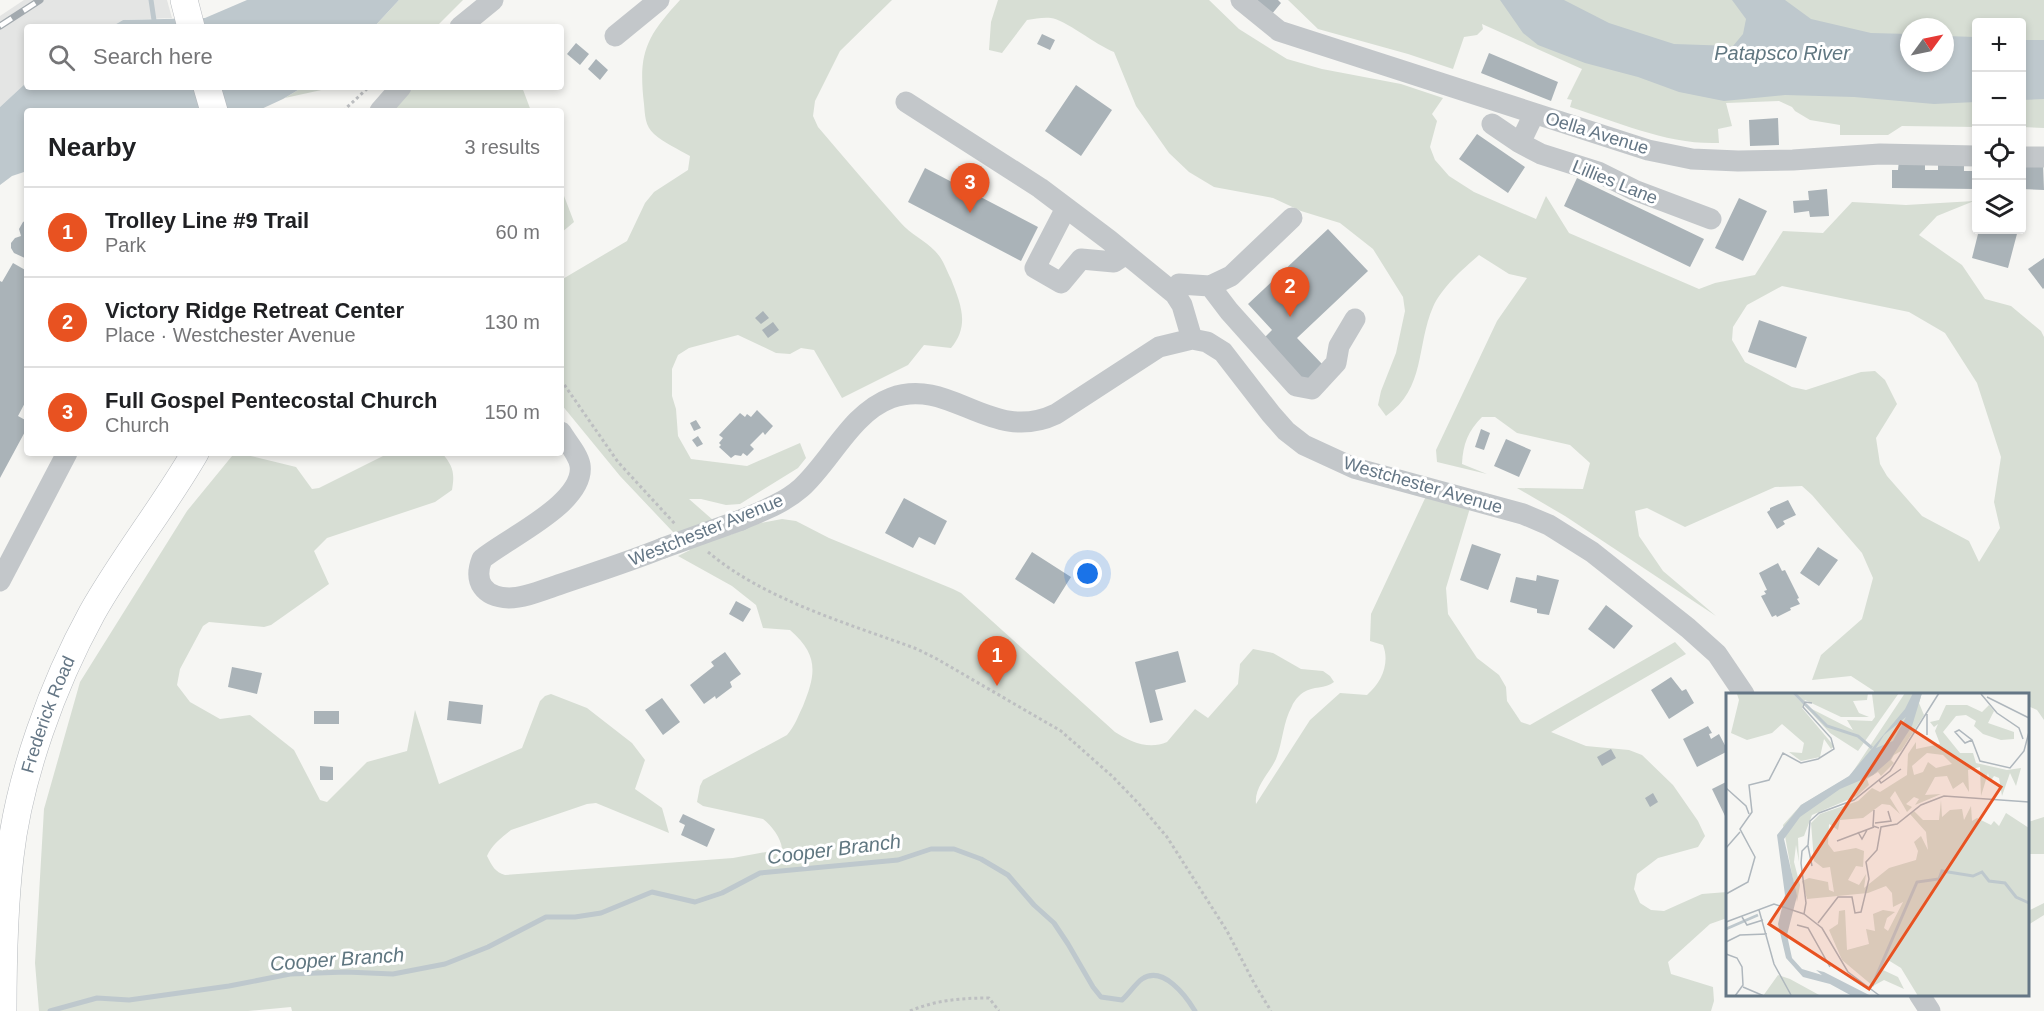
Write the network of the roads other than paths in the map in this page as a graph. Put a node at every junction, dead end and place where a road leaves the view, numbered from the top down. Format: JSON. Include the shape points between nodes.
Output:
{"nodes":[{"id":1,"x":184,"y":0,"type":"edge"},
{"id":2,"x":493,"y":0,"type":"edge"},
{"id":3,"x":659,"y":0,"type":"edge"},
{"id":4,"x":1241,"y":0,"type":"edge"},
{"id":5,"x":190,"y":24,"type":"edge"},
{"id":6,"x":464,"y":24,"type":"edge"},
{"id":7,"x":615,"y":36,"type":"dead end"},
{"id":8,"x":208,"y":90,"type":"edge"},
{"id":9,"x":398,"y":90,"type":"edge"},
{"id":10,"x":906,"y":102,"type":"dead end"},
{"id":11,"x":213,"y":108,"type":"edge"},
{"id":12,"x":383,"y":108,"type":"edge"},
{"id":13,"x":1534,"y":114,"type":"junction"},
{"id":14,"x":1492,"y":124,"type":"dead end"},
{"id":15,"x":1520,"y":143,"type":"junction"},
{"id":16,"x":1972,"y":156,"type":"edge"},
{"id":17,"x":2026,"y":157,"type":"edge"},
{"id":18,"x":2044,"y":157,"type":"edge"},
{"id":19,"x":1066,"y":208,"type":"junction"},
{"id":20,"x":1292,"y":218,"type":"dead end"},
{"id":21,"x":1711,"y":219,"type":"dead end"},
{"id":22,"x":1126,"y":254,"type":"junction"},
{"id":23,"x":1210,"y":286,"type":"junction"},
{"id":24,"x":1175,"y":294,"type":"junction"},
{"id":25,"x":1355,"y":320,"type":"dead end"},
{"id":26,"x":1192,"y":339,"type":"junction"},
{"id":27,"x":564,"y":437,"type":"edge"},
{"id":28,"x":65,"y":456,"type":"edge"},
{"id":29,"x":193,"y":456,"type":"edge"},
{"id":30,"x":0,"y":581,"type":"edge"},
{"id":31,"x":1743,"y":693,"type":"edge"},
{"id":32,"x":1920,"y":996,"type":"edge"},
{"id":33,"x":3,"y":1011,"type":"edge"},
{"id":34,"x":1930,"y":1011,"type":"edge"}],
"edges":[{"from":1,"to":5,"type":"main road"},
{"from":2,"to":6,"type":"street"},
{"from":3,"to":7,"type":"street"},
{"from":4,"to":13,"type":"street","name":"Oella Avenue","via":[[1279,31]]},
{"from":8,"to":11,"type":"main road"},
{"from":9,"to":12,"type":"street"},
{"from":10,"to":19,"type":"street"},
{"from":13,"to":15,"type":"street"},
{"from":13,"to":16,"type":"street","name":"Oella Avenue","via":[[1648,150],[1692,159]]},
{"from":14,"to":15,"type":"street","name":"Lillies Lane"},
{"from":15,"to":21,"type":"street","name":"Lillies Lane"},
{"from":17,"to":18,"type":"street"},
{"from":19,"to":22,"type":"street"},
{"from":19,"to":22,"type":"street","via":[[1035,268],[1061,283],[1081,259],[1114,262]]},
{"from":20,"to":23,"type":"street","via":[[1232,276]]},
{"from":22,"to":24,"type":"street"},
{"from":23,"to":24,"type":"street","via":[[1179,284]]},
{"from":23,"to":25,"type":"street","via":[[1296,387],[1312,389],[1336,363],[1339,346]]},
{"from":24,"to":26,"type":"street"},
{"from":26,"to":27,"type":"street","name":"Westchester Avenue","bridge":true,"via":[[1159,347],[1056,414],[1029,423],[997,420],[933,394],[910,393],[890,399],[852,428],[792,496],[741,520],[535,592],[511,598],[486,592],[479,581],[482,559],[555,508],[575,487],[580,464]]},
{"from":26,"to":31,"type":"street","name":"Westchester Avenue","via":[[1207,342],[1223,352],[1271,414],[1304,445],[1354,468],[1524,514],[1592,552],[1717,654]]},
{"from":28,"to":30,"type":"street"},
{"from":29,"to":33,"type":"main road","name":"Frederick Road","via":[[91,614],[45,718],[26,778],[10,855],[3,934]]},
{"from":32,"to":34,"type":"street"}]}
